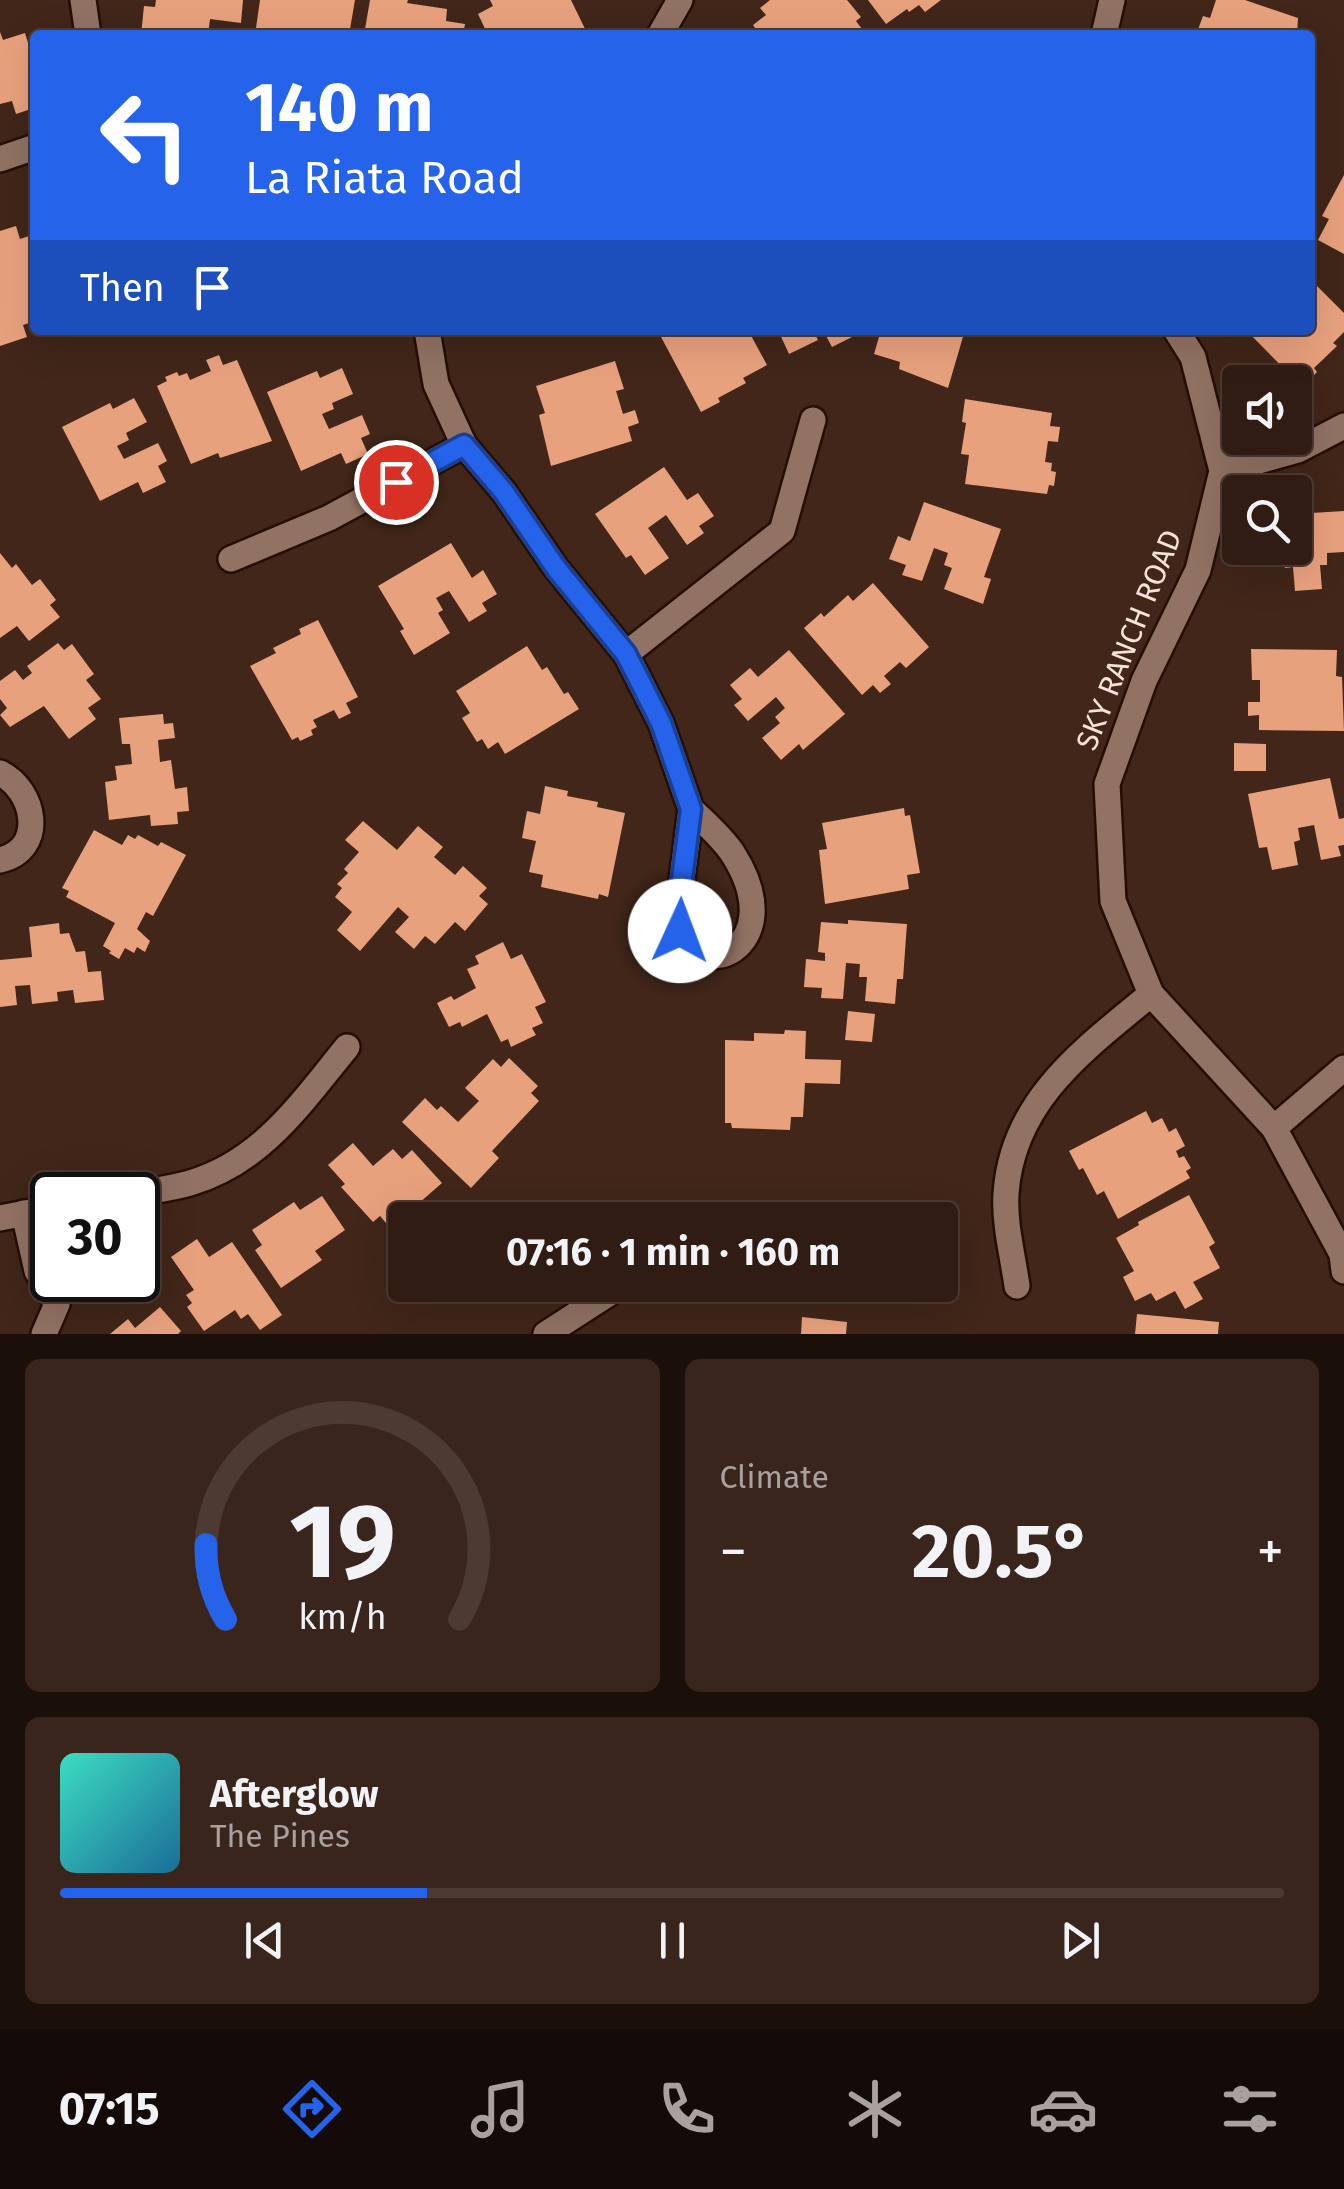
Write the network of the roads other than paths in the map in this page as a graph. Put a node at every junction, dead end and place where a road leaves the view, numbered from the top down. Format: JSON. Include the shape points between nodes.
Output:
{"nodes":[{"id":1,"x":84,"y":0,"type":"edge"},
{"id":2,"x":680,"y":0,"type":"edge"},
{"id":3,"x":1112,"y":0,"type":"edge"},
{"id":4,"x":87,"y":30,"type":"edge"},
{"id":5,"x":663,"y":30,"type":"edge"},
{"id":6,"x":1105,"y":30,"type":"edge"},
{"id":7,"x":30,"y":149,"type":"edge"},
{"id":8,"x":0,"y":158,"type":"edge"},
{"id":9,"x":428,"y":335,"type":"edge"},
{"id":10,"x":1179,"y":335,"type":"edge"},
{"id":11,"x":813,"y":420,"type":"dead end"},
{"id":12,"x":1344,"y":426,"type":"edge"},
{"id":13,"x":464,"y":445,"type":"junction"},
{"id":14,"x":1222,"y":471,"type":"junction"},
{"id":15,"x":231,"y":559,"type":"dead end"},
{"id":16,"x":626,"y":654,"type":"junction"},
{"id":17,"x":0,"y":774,"type":"edge"},
{"id":18,"x":691,"y":809,"type":"junction"},
{"id":19,"x":0,"y":860,"type":"edge"},
{"id":20,"x":1151,"y":994,"type":"junction"},
{"id":21,"x":347,"y":1048,"type":"dead end"},
{"id":22,"x":1344,"y":1068,"type":"edge"},
{"id":23,"x":1274,"y":1128,"type":"junction"},
{"id":24,"x":160,"y":1189,"type":"edge"},
{"id":25,"x":12,"y":1216,"type":"edge"},
{"id":26,"x":1344,"y":1272,"type":"edge"},
{"id":27,"x":1017,"y":1286,"type":"dead end"},
{"id":28,"x":596,"y":1302,"type":"edge"},
{"id":29,"x":44,"y":1334,"type":"edge"},
{"id":30,"x":546,"y":1334,"type":"edge"}],
"edges":[{"from":1,"to":4,"type":"street"},
{"from":2,"to":5,"type":"street"},
{"from":3,"to":6,"type":"street"},
{"from":7,"to":8,"type":"street"},
{"from":9,"to":13,"type":"street","via":[[436,384]]},
{"from":10,"to":14,"type":"street","name":"SKY RANCH ROAD","via":[[1193,357]]},
{"from":11,"to":16,"type":"street","via":[[782,530]]},
{"from":12,"to":14,"type":"street","via":[[1298,450]]},
{"from":13,"to":15,"type":"street","via":[[329,518]]},
{"from":13,"to":16,"type":"street"},
{"from":14,"to":20,"type":"street","name":"SKY RANCH ROAD","via":[[1198,570],[1144,681],[1107,784],[1112,901]]},
{"from":16,"to":18,"type":"street","via":[[661,723]]},
{"from":17,"to":19,"type":"street","via":[[14,780],[31,810],[32,827],[12,857]]},
{"from":18,"to":18,"type":"street","via":[[731,851],[752,898],[755,914],[745,941],[719,956],[688,945],[677,918]]},
{"from":20,"to":23,"type":"street","name":"SKY RANCH ROAD"},
{"from":20,"to":27,"type":"street","via":[[1064,1066],[1020,1131],[1006,1195]]},
{"from":21,"to":24,"type":"street","via":[[280,1128],[246,1157]]},
{"from":22,"to":23,"type":"street"},
{"from":23,"to":26,"type":"street","name":"SKY RANCH ROAD","via":[[1342,1254]]},
{"from":25,"to":29,"type":"street","via":[[58,1304]]},
{"from":28,"to":30,"type":"street"}]}
